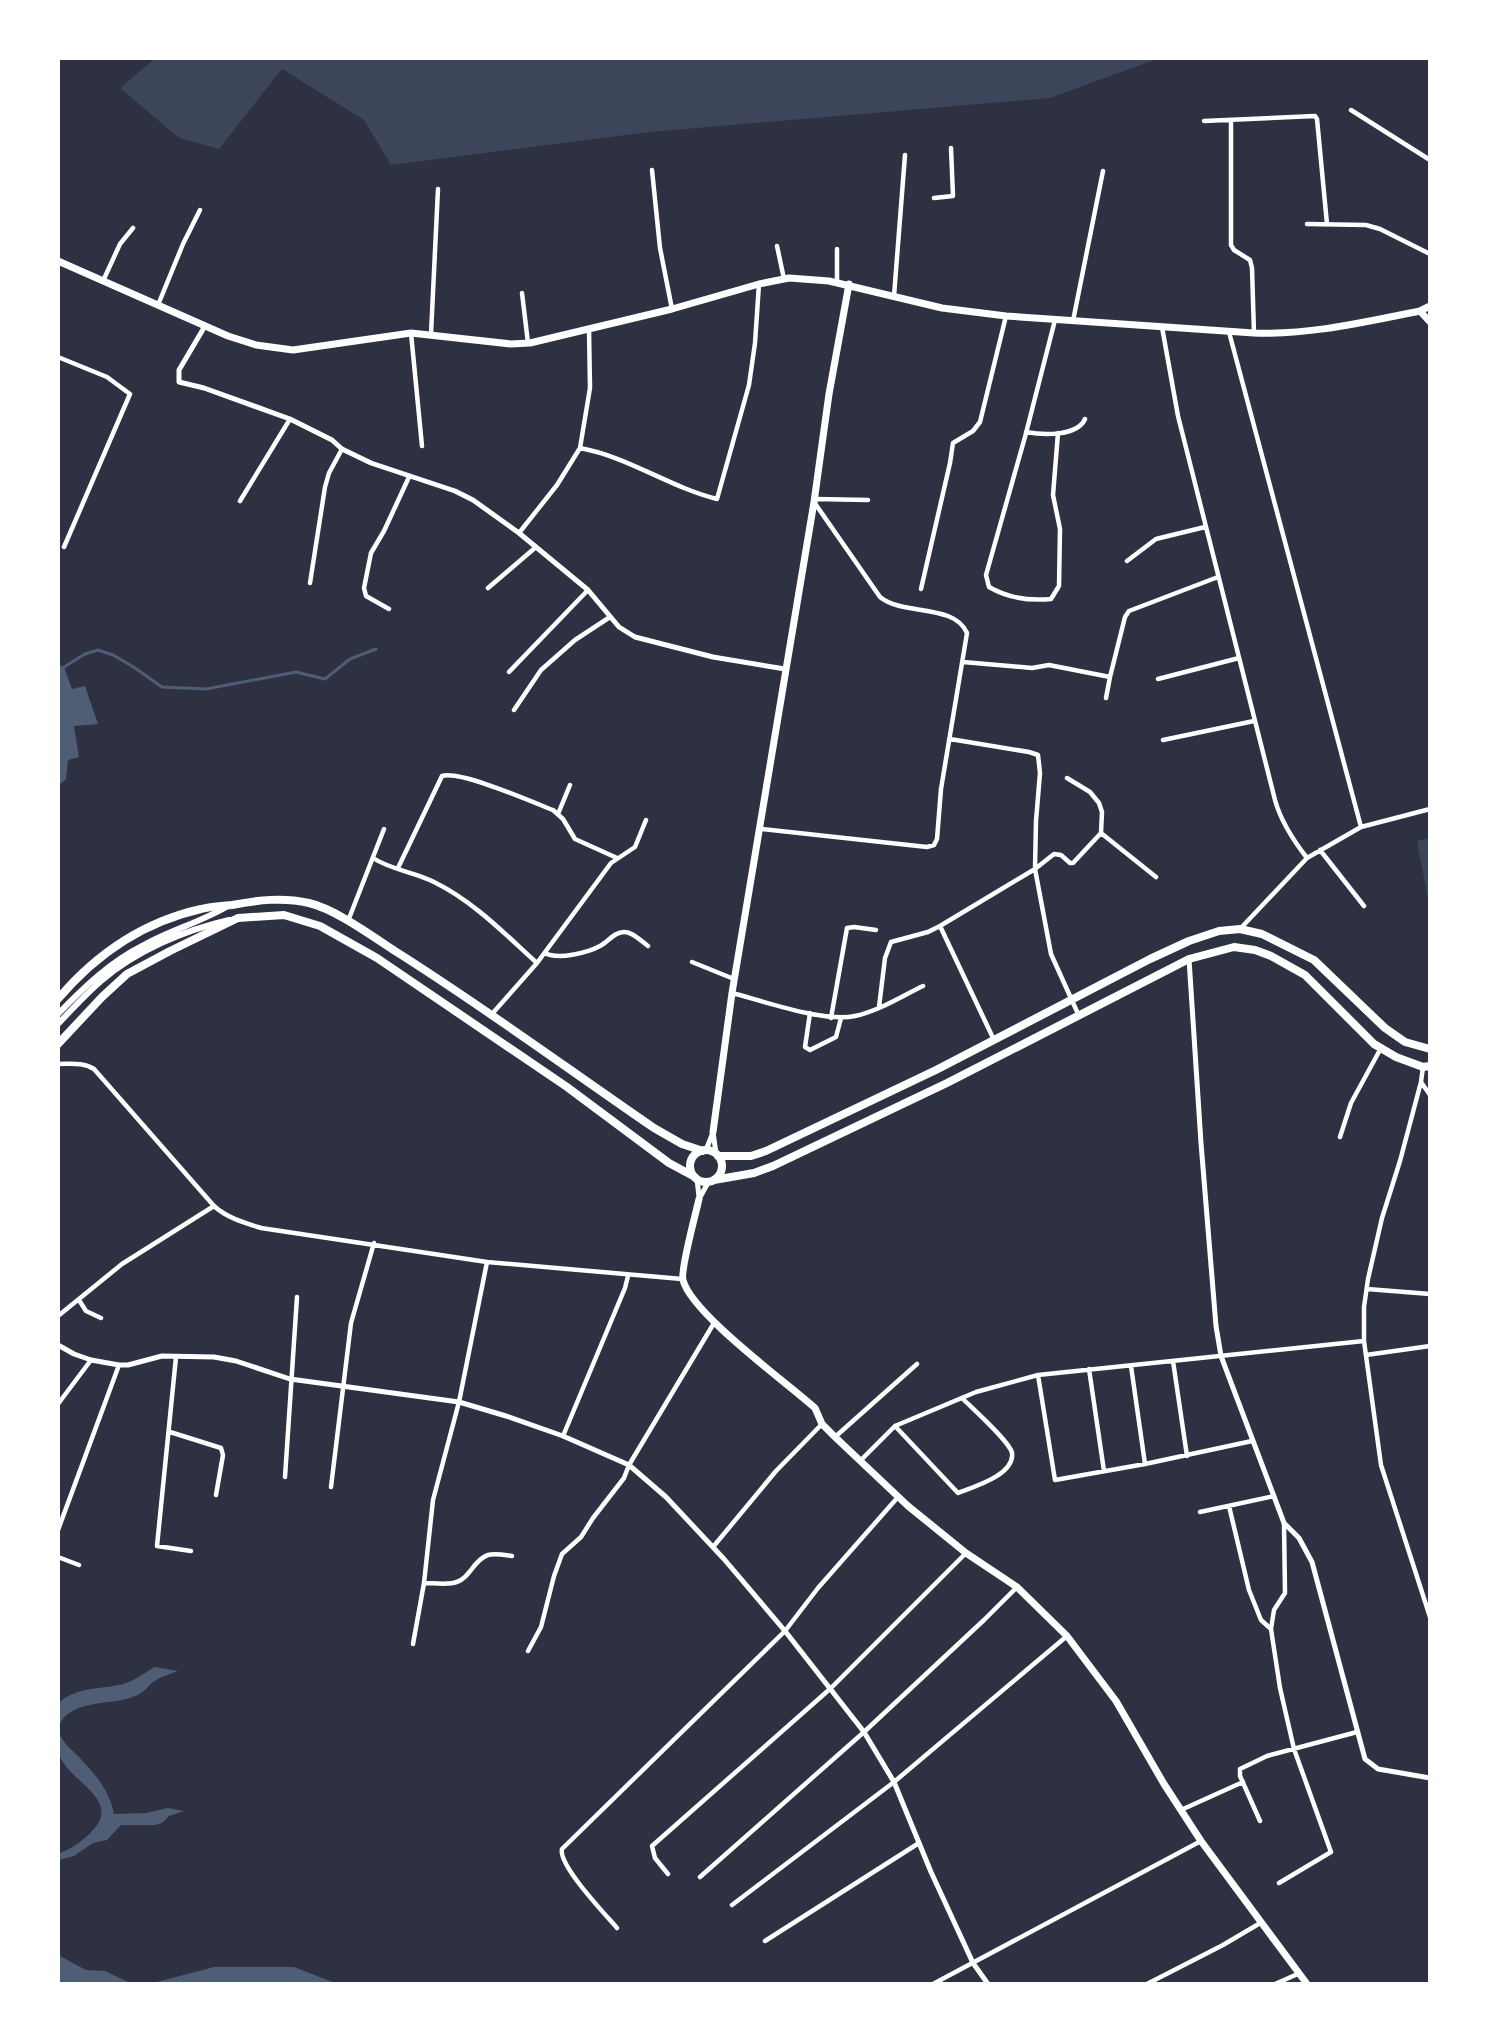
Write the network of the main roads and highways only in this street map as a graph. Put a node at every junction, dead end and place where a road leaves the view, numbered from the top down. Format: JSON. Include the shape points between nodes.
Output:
{"nodes":[{"id":1,"x":58,"y":261,"type":"edge"},
{"id":2,"x":849,"y":284,"type":"junction"},
{"id":3,"x":1430,"y":306,"type":"edge"},
{"id":4,"x":1420,"y":311,"type":"junction"},
{"id":5,"x":1430,"y":321,"type":"edge"},
{"id":6,"x":230,"y":905,"type":"junction"},
{"id":7,"x":238,"y":918,"type":"junction"},
{"id":8,"x":415,"y":964,"type":"junction"},
{"id":9,"x":406,"y":978,"type":"junction"},
{"id":10,"x":58,"y":999,"type":"edge"},
{"id":11,"x":1360,"y":1005,"type":"junction"},
{"id":12,"x":58,"y":1014,"type":"edge"},
{"id":13,"x":1348,"y":1017,"type":"junction"},
{"id":14,"x":58,"y":1024,"type":"edge"},
{"id":15,"x":58,"y":1044,"type":"edge"},
{"id":16,"x":1430,"y":1049,"type":"edge"},
{"id":17,"x":1426,"y":1067,"type":"edge"},
{"id":18,"x":713,"y":1132,"type":"road end"},
{"id":19,"x":704,"y":1150,"type":"junction"},
{"id":20,"x":717,"y":1155,"type":"junction"},
{"id":21,"x":696,"y":1178,"type":"junction"},
{"id":22,"x":711,"y":1180,"type":"junction"},
{"id":23,"x":699,"y":1199,"type":"road end"},
{"id":24,"x":1308,"y":1983,"type":"edge"}],
"edges":[{"from":1,"to":2,"type":"main road","via":[[205,326],[256,345],[293,350],[411,333],[528,343],[784,279]]},
{"from":2,"to":4,"type":"main road","via":[[942,308],[1229,332],[1283,334],[1338,328]]},
{"from":2,"to":18,"type":"main road","via":[[734,979]]},
{"from":3,"to":4,"type":"main road"},
{"from":4,"to":5,"type":"main road"},
{"from":6,"to":8,"type":"highway","via":[[259,900],[320,906]]},
{"from":6,"to":10,"type":"highway","via":[[176,915],[132,935],[85,969]]},
{"from":6,"to":12,"type":"main road","via":[[147,943],[114,963]]},
{"from":7,"to":9,"type":"highway","via":[[285,915],[311,922]]},
{"from":7,"to":14,"type":"main road","via":[[210,924],[136,957],[102,980]]},
{"from":7,"to":15,"type":"highway","via":[[127,974]]},
{"from":8,"to":9,"type":"highway"},
{"from":8,"to":19,"type":"highway","via":[[654,1128],[682,1144]]},
{"from":9,"to":21,"type":"highway"},
{"from":11,"to":13,"type":"highway"},
{"from":11,"to":16,"type":"highway","via":[[1405,1042]]},
{"from":11,"to":20,"type":"highway","via":[[1314,960],[1262,933],[1219,931],[1189,941],[936,1070],[766,1151],[745,1157]]},
{"from":13,"to":17,"type":"highway","via":[[1374,1044]]},
{"from":13,"to":22,"type":"highway","via":[[1305,975],[1272,956],[1234,947],[1189,959],[947,1083],[773,1166]]},
{"from":19,"to":20,"type":"highway"},
{"from":19,"to":21,"type":"highway","via":[[695,1154],[690,1163]]},
{"from":20,"to":22,"type":"highway","via":[[722,1168]]},
{"from":21,"to":22,"type":"highway"},
{"from":23,"to":24,"type":"main road","via":[[682,1279],[692,1298],[714,1323],[815,1408],[822,1424],[898,1497],[966,1553],[1017,1587],[1067,1636],[1116,1701],[1201,1841]]}]}
